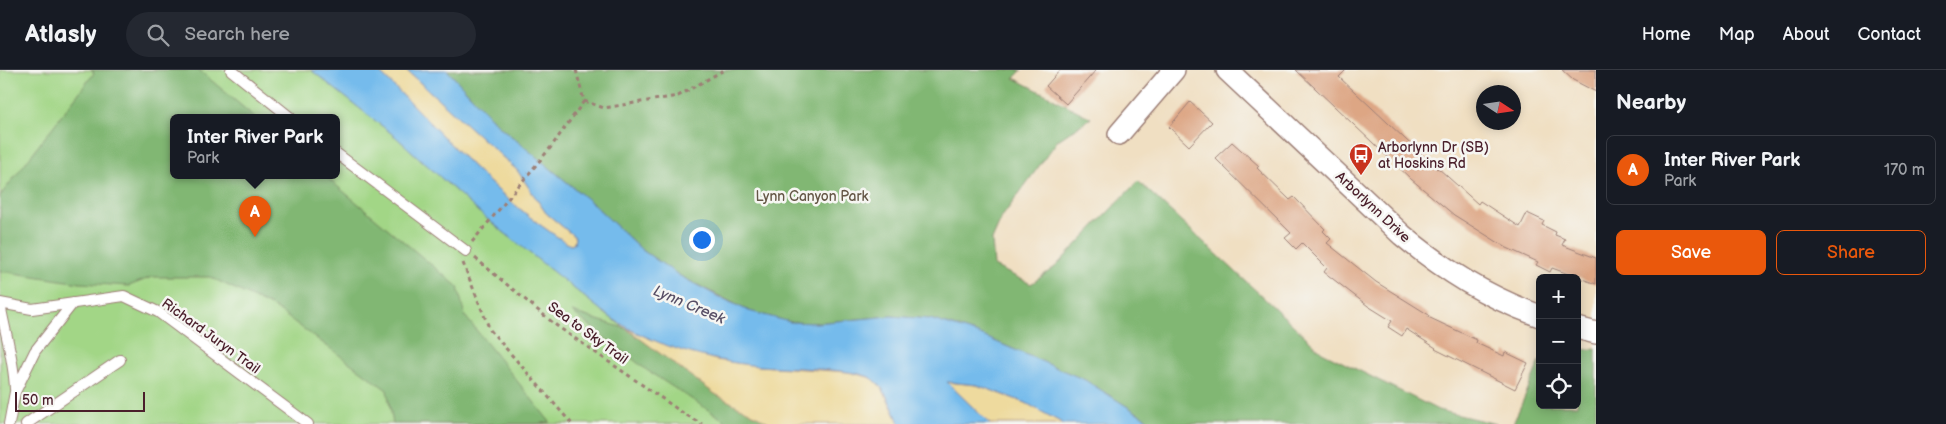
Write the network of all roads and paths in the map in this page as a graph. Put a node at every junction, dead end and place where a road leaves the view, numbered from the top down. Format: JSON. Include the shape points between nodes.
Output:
{"nodes":[{"id":1,"x":230,"y":70,"type":"edge"},
{"id":2,"x":576,"y":70,"type":"edge"},
{"id":3,"x":724,"y":70,"type":"edge"},
{"id":4,"x":1174,"y":70,"type":"edge"},
{"id":5,"x":1227,"y":70,"type":"edge"},
{"id":6,"x":584,"y":101,"type":"junction"},
{"id":7,"x":286,"y":114,"type":"edge"},
{"id":8,"x":1119,"y":134,"type":"dead end"},
{"id":9,"x":340,"y":157,"type":"edge"},
{"id":10,"x":476,"y":235,"type":"dead end"},
{"id":11,"x":466,"y":251,"type":"junction"},
{"id":12,"x":0,"y":303,"type":"edge"},
{"id":13,"x":73,"y":303,"type":"junction"},
{"id":14,"x":1536,"y":314,"type":"edge"},
{"id":15,"x":1581,"y":329,"type":"edge"},
{"id":16,"x":1596,"y":333,"type":"edge"},
{"id":17,"x":120,"y":360,"type":"dead end"},
{"id":18,"x":15,"y":392,"type":"junction"},
{"id":19,"x":9,"y":424,"type":"edge"},
{"id":20,"x":26,"y":424,"type":"edge"},
{"id":21,"x":308,"y":424,"type":"edge"},
{"id":22,"x":572,"y":424,"type":"edge"},
{"id":23,"x":702,"y":424,"type":"edge"}],
"edges":[{"from":1,"to":7,"type":"lane"},
{"from":2,"to":6,"type":"path"},
{"from":3,"to":6,"type":"path","via":[[678,96],[604,108]]},
{"from":4,"to":8,"type":"street"},
{"from":5,"to":14,"type":"street","name":"Arborlynn Drive","via":[[1431,259],[1477,288]]},
{"from":6,"to":10,"type":"path","via":[[551,147]]},
{"from":9,"to":11,"type":"lane"},
{"from":11,"to":22,"type":"path","via":[[463,263],[490,330]]},
{"from":11,"to":23,"type":"path","name":"Sea to Sky Trail","via":[[558,326]]},
{"from":12,"to":13,"type":"lane","name":"Richard Juryn Trail","via":[[32,309]]},
{"from":12,"to":18,"type":"lane","via":[[14,367]]},
{"from":13,"to":18,"type":"lane","via":[[35,351]]},
{"from":13,"to":21,"type":"lane","name":"Richard Juryn Trail","via":[[124,296],[158,312]]},
{"from":15,"to":16,"type":"street"},
{"from":17,"to":20,"type":"lane"},
{"from":18,"to":19,"type":"lane"}]}
